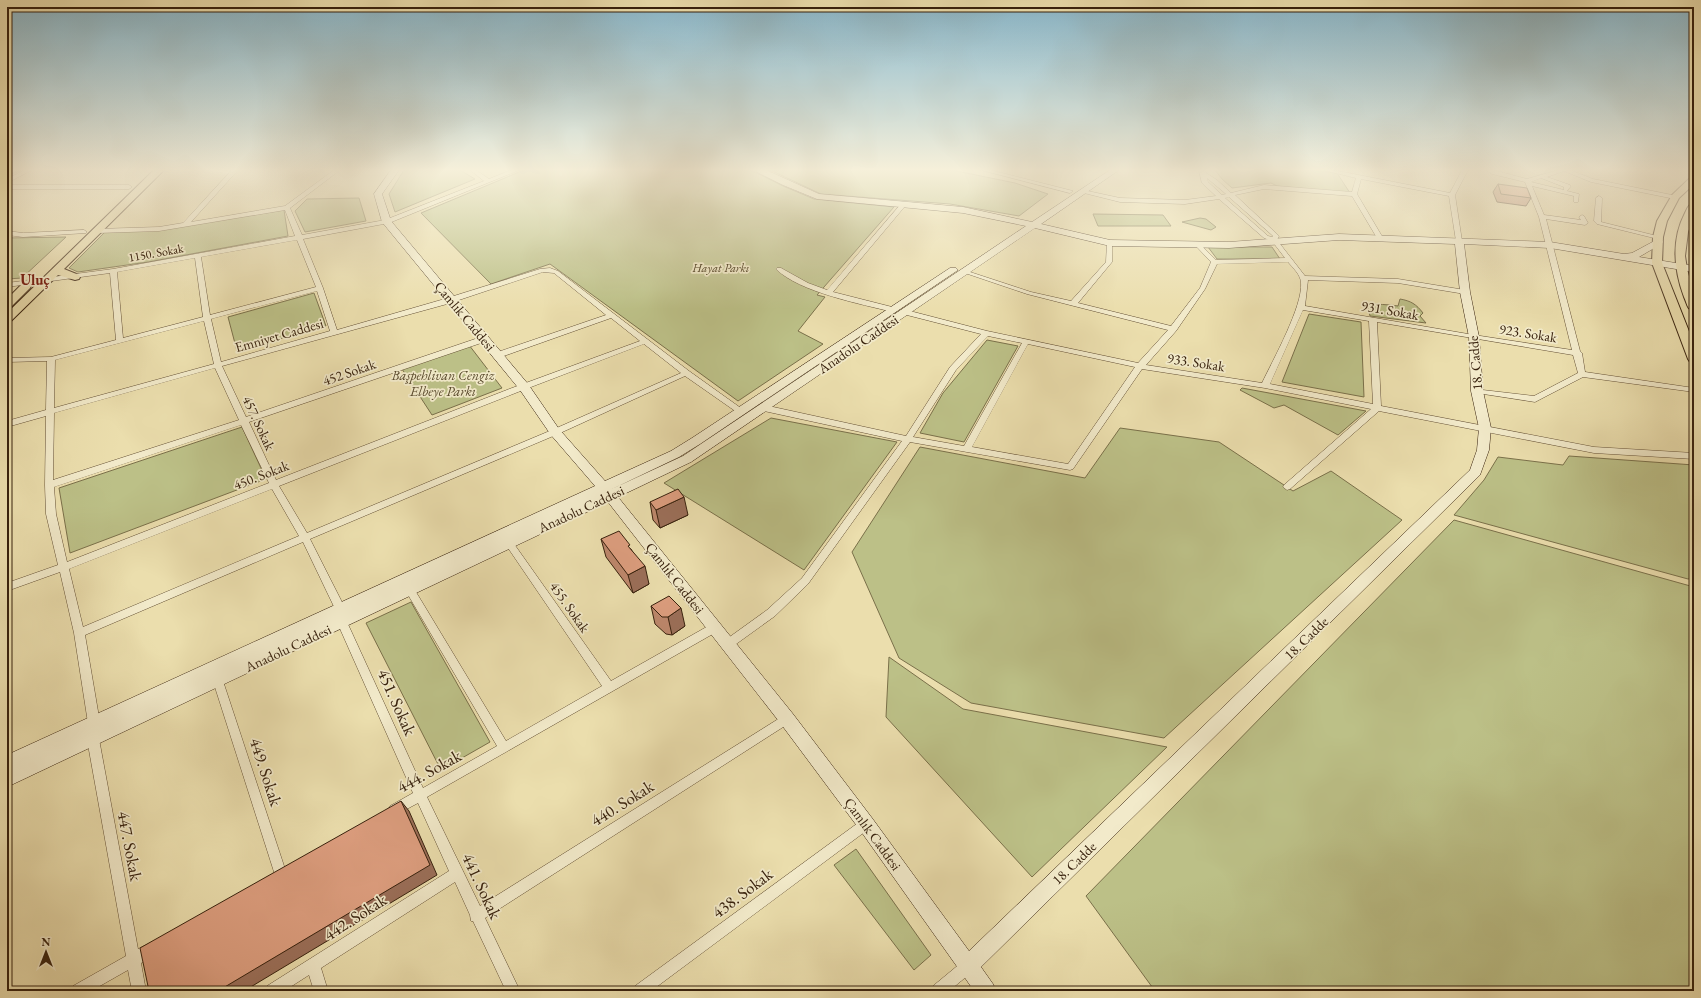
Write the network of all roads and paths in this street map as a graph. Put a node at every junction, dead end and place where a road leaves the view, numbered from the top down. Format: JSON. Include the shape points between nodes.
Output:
{"nodes":[{"id":1,"x":100,"y":217,"type":"edge"},
{"id":2,"x":112,"y":217,"type":"edge"},
{"id":3,"x":193,"y":217,"type":"edge"},
{"id":4,"x":233,"y":217,"type":"edge"},
{"id":5,"x":290,"y":217,"type":"edge"},
{"id":6,"x":385,"y":217,"type":"edge"},
{"id":7,"x":400,"y":217,"type":"edge"},
{"id":8,"x":893,"y":217,"type":"edge"},
{"id":9,"x":993,"y":217,"type":"edge"},
{"id":10,"x":1032,"y":217,"type":"edge"},
{"id":11,"x":1048,"y":217,"type":"edge"},
{"id":12,"x":1243,"y":217,"type":"edge"},
{"id":13,"x":1255,"y":217,"type":"edge"},
{"id":14,"x":1367,"y":217,"type":"edge"},
{"id":15,"x":1455,"y":217,"type":"edge"},
{"id":16,"x":1542,"y":217,"type":"joint"},
{"id":17,"x":1582,"y":217,"type":"dead end"},
{"id":18,"x":1598,"y":217,"type":"edge"},
{"id":19,"x":1664,"y":217,"type":"edge"},
{"id":20,"x":1688,"y":217,"type":"edge"},
{"id":21,"x":387,"y":222,"type":"junction"},
{"id":22,"x":1022,"y":223,"type":"junction"},
{"id":23,"x":186,"y":224,"type":"junction"},
{"id":24,"x":1034,"y":226,"type":"junction"},
{"id":25,"x":97,"y":231,"type":"junction"},
{"id":26,"x":84,"y":232,"type":"junction"},
{"id":27,"x":7,"y":233,"type":"edge"},
{"id":28,"x":299,"y":238,"type":"junction"},
{"id":29,"x":1380,"y":238,"type":"junction"},
{"id":30,"x":1658,"y":239,"type":"junction"},
{"id":31,"x":1458,"y":240,"type":"junction"},
{"id":32,"x":1274,"y":241,"type":"junction"},
{"id":33,"x":1110,"y":243,"type":"junction"},
{"id":34,"x":1197,"y":244,"type":"junction"},
{"id":35,"x":1551,"y":248,"type":"junction"},
{"id":36,"x":1613,"y":256,"type":"junction"},
{"id":37,"x":198,"y":257,"type":"junction"},
{"id":38,"x":1289,"y":260,"type":"junction"},
{"id":39,"x":1214,"y":262,"type":"junction"},
{"id":40,"x":1658,"y":265,"type":"junction"},
{"id":41,"x":58,"y":269,"type":"junction"},
{"id":42,"x":779,"y":269,"type":"dead end"},
{"id":43,"x":1681,"y":269,"type":"junction"},
{"id":44,"x":1694,"y":269,"type":"edge"},
{"id":45,"x":113,"y":271,"type":"junction"},
{"id":46,"x":965,"y":272,"type":"junction"},
{"id":47,"x":1694,"y":273,"type":"edge"},
{"id":48,"x":76,"y":277,"type":"junction"},
{"id":49,"x":1304,"y":278,"type":"junction"},
{"id":50,"x":46,"y":281,"type":"junction"},
{"id":51,"x":30,"y":283,"type":"junction"},
{"id":52,"x":7,"y":285,"type":"edge"},
{"id":53,"x":320,"y":288,"type":"junction"},
{"id":54,"x":1465,"y":292,"type":"junction"},
{"id":55,"x":828,"y":294,"type":"junction"},
{"id":56,"x":451,"y":300,"type":"junction"},
{"id":57,"x":1073,"y":304,"type":"junction"},
{"id":58,"x":7,"y":305,"type":"edge"},
{"id":59,"x":1301,"y":307,"type":"junction"},
{"id":60,"x":1694,"y":308,"type":"edge"},
{"id":61,"x":892,"y":310,"type":"junction"},
{"id":62,"x":906,"y":312,"type":"junction"},
{"id":63,"x":612,"y":315,"type":"junction"},
{"id":64,"x":207,"y":317,"type":"junction"},
{"id":65,"x":7,"y":319,"type":"edge"},
{"id":66,"x":1373,"y":320,"type":"junction"},
{"id":67,"x":1173,"y":329,"type":"junction"},
{"id":68,"x":334,"y":332,"type":"junction"},
{"id":69,"x":986,"y":333,"type":"junction"},
{"id":70,"x":1474,"y":338,"type":"junction"},
{"id":71,"x":484,"y":339,"type":"junction"},
{"id":72,"x":120,"y":341,"type":"junction"},
{"id":73,"x":646,"y":341,"type":"junction"},
{"id":74,"x":1026,"y":342,"type":"junction"},
{"id":75,"x":1578,"y":353,"type":"junction"},
{"id":76,"x":498,"y":356,"type":"junction"},
{"id":77,"x":51,"y":359,"type":"junction"},
{"id":78,"x":1694,"y":359,"type":"edge"},
{"id":79,"x":7,"y":360,"type":"edge"},
{"id":80,"x":218,"y":366,"type":"junction"},
{"id":81,"x":1140,"y":366,"type":"junction"},
{"id":82,"x":686,"y":373,"type":"junction"},
{"id":83,"x":1582,"y":374,"type":"junction"},
{"id":84,"x":1265,"y":386,"type":"junction"},
{"id":85,"x":524,"y":387,"type":"junction"},
{"id":86,"x":1694,"y":390,"type":"edge"},
{"id":87,"x":1477,"y":391,"type":"junction"},
{"id":88,"x":764,"y":408,"type":"junction"},
{"id":89,"x":1377,"y":408,"type":"junction"},
{"id":90,"x":741,"y":411,"type":"junction"},
{"id":91,"x":50,"y":413,"type":"junction"},
{"id":92,"x":244,"y":421,"type":"junction"},
{"id":93,"x":7,"y":424,"type":"edge"},
{"id":94,"x":1485,"y":428,"type":"junction"},
{"id":95,"x":555,"y":432,"type":"junction"},
{"id":96,"x":908,"y":439,"type":"junction"},
{"id":97,"x":967,"y":448,"type":"junction"},
{"id":98,"x":1694,"y":456,"type":"edge"},
{"id":99,"x":48,"y":485,"type":"junction"},
{"id":100,"x":274,"y":485,"type":"junction"},
{"id":101,"x":1287,"y":487,"type":"dead end"},
{"id":102,"x":606,"y":491,"type":"junction"},
{"id":103,"x":305,"y":538,"type":"junction"},
{"id":104,"x":509,"y":543,"type":"junction"},
{"id":105,"x":64,"y":567,"type":"junction"},
{"id":106,"x":7,"y":587,"type":"edge"},
{"id":107,"x":410,"y":590,"type":"junction"},
{"id":108,"x":341,"y":616,"type":"junction"},
{"id":109,"x":714,"y":628,"type":"junction"},
{"id":110,"x":79,"y":633,"type":"junction"},
{"id":111,"x":728,"y":644,"type":"junction"},
{"id":112,"x":218,"y":681,"type":"junction"},
{"id":113,"x":609,"y":687,"type":"junction"},
{"id":114,"x":787,"y":719,"type":"junction"},
{"id":115,"x":94,"y":723,"type":"junction"},
{"id":116,"x":93,"y":739,"type":"junction"},
{"id":117,"x":504,"y":748,"type":"junction"},
{"id":118,"x":7,"y":763,"type":"edge"},
{"id":119,"x":7,"y":779,"type":"edge"},
{"id":120,"x":420,"y":795,"type":"junction"},
{"id":121,"x":387,"y":814,"type":"edge"},
{"id":122,"x":866,"y":824,"type":"junction"},
{"id":123,"x":294,"y":867,"type":"edge"},
{"id":124,"x":457,"y":873,"type":"junction"},
{"id":125,"x":281,"y":875,"type":"junction"},
{"id":126,"x":268,"y":882,"type":"edge"},
{"id":127,"x":476,"y":916,"type":"junction"},
{"id":128,"x":161,"y":944,"type":"edge"},
{"id":129,"x":134,"y":959,"type":"junction"},
{"id":130,"x":313,"y":965,"type":"junction"},
{"id":131,"x":968,"y":966,"type":"junction"},
{"id":132,"x":78,"y":991,"type":"edge"},
{"id":133,"x":140,"y":991,"type":"edge"},
{"id":134,"x":272,"y":991,"type":"edge"},
{"id":135,"x":321,"y":991,"type":"edge"},
{"id":136,"x":513,"y":991,"type":"edge"},
{"id":137,"x":640,"y":991,"type":"edge"},
{"id":138,"x":938,"y":991,"type":"edge"},
{"id":139,"x":986,"y":991,"type":"edge"}],
"edges":[{"from":1,"to":26,"type":"main road"},
{"from":2,"to":25,"type":"main road"},
{"from":3,"to":23,"type":"street"},
{"from":4,"to":23,"type":"street"},
{"from":5,"to":28,"type":"street"},
{"from":6,"to":21,"type":"main road","name":"Çamlık Caddesi"},
{"from":7,"to":21,"type":"street","name":"1150. Sokak"},
{"from":8,"to":55,"type":"street"},
{"from":9,"to":22,"type":"main road"},
{"from":10,"to":22,"type":"main road","name":"Anadolu Caddesi"},
{"from":11,"to":24,"type":"main road","name":"Anadolu Caddesi"},
{"from":12,"to":32,"type":"street"},
{"from":13,"to":32,"type":"street","via":[[1276,236]]},
{"from":14,"to":29,"type":"street"},
{"from":15,"to":31,"type":"street"},
{"from":16,"to":17,"type":"street","via":[[1585,223]]},
{"from":16,"to":35,"type":"street"},
{"from":18,"to":30,"type":"street","via":[[1599,223]]},
{"from":19,"to":30,"type":"main road"},
{"from":20,"to":43,"type":"main road","via":[[1681,241]]},
{"from":21,"to":28,"type":"street","name":"1150. Sokak"},
{"from":21,"to":56,"type":"main road","name":"Çamlık Caddesi"},
{"from":22,"to":24,"type":"main road"},
{"from":22,"to":61,"type":"main road","name":"Anadolu Caddesi"},
{"from":23,"to":25,"type":"street","via":[[159,229]]},
{"from":24,"to":33,"type":"main road"},
{"from":24,"to":46,"type":"main road","name":"Anadolu Caddesi"},
{"from":25,"to":41,"type":"main road"},
{"from":26,"to":27,"type":"street","via":[[23,235]]},
{"from":26,"to":51,"type":"main road"},
{"from":28,"to":37,"type":"street","name":"1150. Sokak"},
{"from":28,"to":53,"type":"street"},
{"from":29,"to":31,"type":"main road"},
{"from":29,"to":32,"type":"main road","via":[[1339,237]]},
{"from":30,"to":36,"type":"main road","via":[[1634,256]]},
{"from":30,"to":40,"type":"main road"},
{"from":31,"to":35,"type":"main road"},
{"from":31,"to":54,"type":"main road","name":"18. Cadde"},
{"from":32,"to":34,"type":"main road","via":[[1229,245]]},
{"from":32,"to":38,"type":"street"},
{"from":33,"to":34,"type":"main road"},
{"from":33,"to":57,"type":"street","via":[[1109,262]]},
{"from":34,"to":39,"type":"street"},
{"from":35,"to":36,"type":"main road"},
{"from":35,"to":40,"type":"main road"},
{"from":35,"to":75,"type":"street"},
{"from":36,"to":40,"type":"main road"},
{"from":37,"to":45,"type":"street","name":"1150. Sokak"},
{"from":37,"to":64,"type":"street","name":"457. Sokak"},
{"from":38,"to":39,"type":"street"},
{"from":38,"to":49,"type":"street"},
{"from":39,"to":67,"type":"street","via":[[1203,288]]},
{"from":40,"to":43,"type":"main road"},
{"from":40,"to":78,"type":"main road"},
{"from":41,"to":48,"type":"main road","via":[[62,273]]},
{"from":41,"to":50,"type":"main road"},
{"from":42,"to":55,"type":"street","via":[[790,277]]},
{"from":43,"to":44,"type":"main road"},
{"from":43,"to":47,"type":"main road"},
{"from":43,"to":60,"type":"main road"},
{"from":45,"to":48,"type":"street","name":"1150. Sokak"},
{"from":45,"to":72,"type":"street"},
{"from":46,"to":57,"type":"street","via":[[1029,294]]},
{"from":46,"to":62,"type":"main road","name":"Anadolu Caddesi"},
{"from":48,"to":50,"type":"street","name":"1150. Sokak"},
{"from":49,"to":54,"type":"street","via":[[1398,281]]},
{"from":49,"to":59,"type":"street"},
{"from":50,"to":51,"type":"street","name":"1150. Sokak"},
{"from":50,"to":65,"type":"main road"},
{"from":51,"to":52,"type":"street","name":"1150. Sokak"},
{"from":51,"to":58,"type":"main road"},
{"from":53,"to":64,"type":"street"},
{"from":53,"to":68,"type":"street"},
{"from":54,"to":70,"type":"main road","name":"18. Cadde"},
{"from":55,"to":61,"type":"street"},
{"from":56,"to":63,"type":"street","name":"Emniyet Caddesi","via":[[542,270],[550,270]]},
{"from":56,"to":68,"type":"street","name":"Emniyet Caddesi"},
{"from":56,"to":71,"type":"main road","name":"Çamlık Caddesi"},
{"from":57,"to":67,"type":"street"},
{"from":59,"to":66,"type":"street","name":"931. Sokak"},
{"from":59,"to":84,"type":"street"},
{"from":61,"to":90,"type":"main road","name":"Anadolu Caddesi"},
{"from":62,"to":69,"type":"street","name":"933. Sokak"},
{"from":62,"to":88,"type":"main road","name":"Anadolu Caddesi"},
{"from":63,"to":73,"type":"street"},
{"from":63,"to":76,"type":"street"},
{"from":64,"to":72,"type":"street"},
{"from":64,"to":80,"type":"street","name":"457. Sokak"},
{"from":66,"to":70,"type":"street","name":"931. Sokak"},
{"from":66,"to":89,"type":"street"},
{"from":67,"to":81,"type":"street"},
{"from":68,"to":80,"type":"street","name":"Emniyet Caddesi"},
{"from":69,"to":74,"type":"street","name":"933. Sokak"},
{"from":69,"to":96,"type":"street","via":[[953,369]]},
{"from":70,"to":75,"type":"street","name":"923. Sokak"},
{"from":70,"to":87,"type":"main road","name":"18. Cadde"},
{"from":71,"to":76,"type":"main road","name":"Çamlık Caddesi"},
{"from":71,"to":92,"type":"street","name":"452 Sokak"},
{"from":72,"to":77,"type":"street"},
{"from":73,"to":82,"type":"street"},
{"from":73,"to":85,"type":"street","name":"450. Sokak"},
{"from":74,"to":81,"type":"street","name":"933. Sokak"},
{"from":74,"to":97,"type":"street"},
{"from":75,"to":83,"type":"street"},
{"from":76,"to":85,"type":"main road","name":"Çamlık Caddesi"},
{"from":77,"to":79,"type":"street"},
{"from":77,"to":91,"type":"street"},
{"from":80,"to":91,"type":"street","name":"Emniyet Caddesi"},
{"from":80,"to":92,"type":"street","name":"457. Sokak"},
{"from":81,"to":84,"type":"street","name":"933. Sokak"},
{"from":81,"to":97,"type":"street","via":[[1070,467]]},
{"from":82,"to":90,"type":"street"},
{"from":82,"to":95,"type":"street"},
{"from":83,"to":86,"type":"street"},
{"from":83,"to":87,"type":"street","via":[[1535,399]]},
{"from":84,"to":89,"type":"street","name":"933. Sokak"},
{"from":85,"to":95,"type":"main road","name":"Çamlık Caddesi"},
{"from":85,"to":100,"type":"street","name":"450. Sokak"},
{"from":87,"to":94,"type":"main road","name":"18. Cadde"},
{"from":88,"to":96,"type":"street"},
{"from":88,"to":102,"type":"main road","name":"Anadolu Caddesi","via":[[687,459]]},
{"from":89,"to":94,"type":"street","name":"933. Sokak"},
{"from":89,"to":101,"type":"street"},
{"from":90,"to":102,"type":"main road","name":"Anadolu Caddesi","via":[[675,454]]},
{"from":91,"to":93,"type":"street","name":"Emniyet Caddesi"},
{"from":91,"to":99,"type":"street"},
{"from":92,"to":99,"type":"street","name":"452 Sokak"},
{"from":92,"to":100,"type":"street","name":"457. Sokak"},
{"from":94,"to":98,"type":"street","name":"933. Sokak","via":[[1594,450]]},
{"from":94,"to":131,"type":"main road","name":"18. Cadde","via":[[1483,450],[1476,472]]},
{"from":95,"to":102,"type":"main road","name":"Çamlık Caddesi"},
{"from":95,"to":103,"type":"street"},
{"from":96,"to":97,"type":"street"},
{"from":96,"to":111,"type":"street","via":[[805,581],[771,613]]},
{"from":99,"to":105,"type":"street","via":[[51,514]]},
{"from":100,"to":103,"type":"street","name":"457. Sokak"},
{"from":100,"to":105,"type":"street","name":"450. Sokak"},
{"from":102,"to":104,"type":"main road","name":"Anadolu Caddesi"},
{"from":102,"to":108,"type":"main road","name":"Anadolu Caddesi"},
{"from":102,"to":109,"type":"main road","name":"Çamlık Caddesi"},
{"from":103,"to":108,"type":"street","name":"457. Sokak"},
{"from":103,"to":110,"type":"street"},
{"from":104,"to":107,"type":"main road","name":"Anadolu Caddesi"},
{"from":104,"to":113,"type":"street","name":"455. Sokak"},
{"from":105,"to":106,"type":"street","name":"450. Sokak"},
{"from":105,"to":110,"type":"street"},
{"from":107,"to":108,"type":"main road","name":"Anadolu Caddesi"},
{"from":107,"to":117,"type":"street"},
{"from":108,"to":112,"type":"main road","name":"Anadolu Caddesi"},
{"from":108,"to":115,"type":"main road","name":"Anadolu Caddesi"},
{"from":108,"to":120,"type":"street","name":"451. Sokak"},
{"from":109,"to":111,"type":"main road","name":"Çamlık Caddesi"},
{"from":109,"to":113,"type":"street","name":"444. Sokak"},
{"from":110,"to":115,"type":"street"},
{"from":111,"to":114,"type":"main road","name":"Çamlık Caddesi"},
{"from":112,"to":116,"type":"main road","name":"Anadolu Caddesi"},
{"from":112,"to":125,"type":"street","name":"449. Sokak"},
{"from":113,"to":117,"type":"street","name":"444. Sokak"},
{"from":114,"to":122,"type":"main road","name":"Çamlık Caddesi"},
{"from":114,"to":127,"type":"street","name":"440. Sokak"},
{"from":115,"to":118,"type":"main road","name":"Anadolu Caddesi"},
{"from":116,"to":119,"type":"main road","name":"Anadolu Caddesi"},
{"from":116,"to":129,"type":"street","name":"447. Sokak"},
{"from":117,"to":120,"type":"street","name":"444. Sokak"},
{"from":120,"to":121,"type":"street","name":"444. Sokak"},
{"from":120,"to":124,"type":"street","name":"441. Sokak"},
{"from":122,"to":131,"type":"main road","name":"Çamlık Caddesi"},
{"from":122,"to":137,"type":"street","name":"438. Sokak"},
{"from":123,"to":125,"type":"street"},
{"from":124,"to":127,"type":"street","name":"441. Sokak"},
{"from":124,"to":130,"type":"street","name":"442. Sokak"},
{"from":125,"to":126,"type":"street"},
{"from":127,"to":136,"type":"street","name":"441. Sokak"},
{"from":128,"to":129,"type":"street"},
{"from":129,"to":132,"type":"street"},
{"from":129,"to":133,"type":"street","name":"447. Sokak"},
{"from":130,"to":134,"type":"street","name":"442. Sokak"},
{"from":130,"to":135,"type":"street"},
{"from":131,"to":138,"type":"street"},
{"from":131,"to":139,"type":"main road","name":"Çamlık Caddesi"}]}
